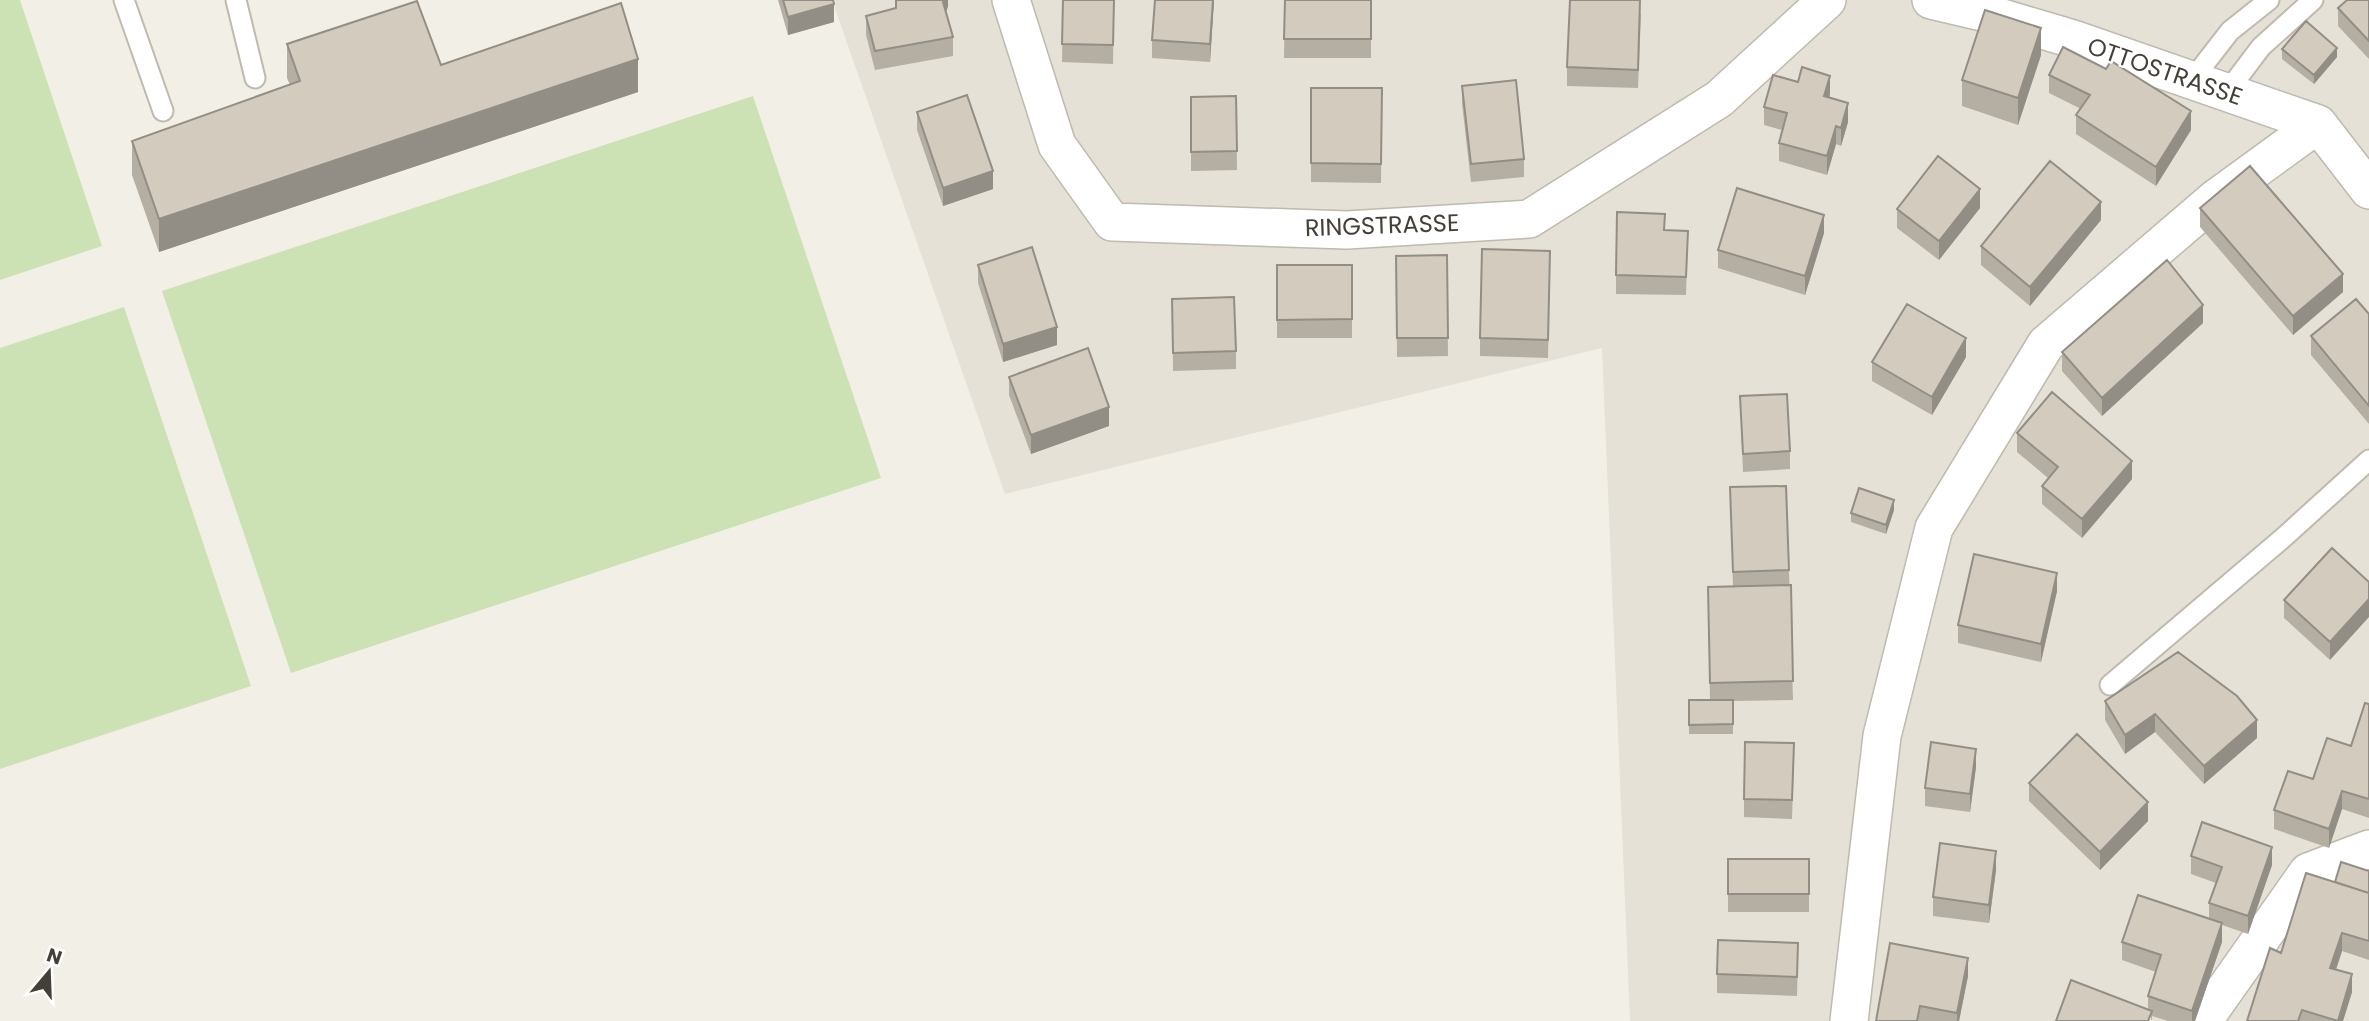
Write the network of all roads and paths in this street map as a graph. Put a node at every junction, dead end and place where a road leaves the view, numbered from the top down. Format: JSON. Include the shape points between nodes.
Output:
{"nodes":[{"id":1,"x":124,"y":0,"type":"edge"},
{"id":2,"x":236,"y":0,"type":"edge"},
{"id":3,"x":1010,"y":0,"type":"edge"},
{"id":4,"x":1827,"y":0,"type":"edge"},
{"id":5,"x":1931,"y":0,"type":"edge"},
{"id":6,"x":2269,"y":0,"type":"edge"},
{"id":7,"x":2313,"y":0,"type":"edge"},
{"id":8,"x":1978,"y":6,"type":"edge"},
{"id":9,"x":255,"y":78,"type":"dead end"},
{"id":10,"x":2192,"y":80,"type":"junction"},
{"id":11,"x":2227,"y":92,"type":"junction"},
{"id":12,"x":163,"y":111,"type":"dead end"},
{"id":13,"x":2318,"y":124,"type":"junction"},
{"id":14,"x":2369,"y":190,"type":"edge"},
{"id":15,"x":2369,"y":460,"type":"edge"},
{"id":16,"x":2110,"y":685,"type":"dead end"},
{"id":17,"x":2369,"y":849,"type":"edge"},
{"id":18,"x":1849,"y":1021,"type":"edge"},
{"id":19,"x":2203,"y":1021,"type":"edge"}],
"edges":[{"from":1,"to":12,"type":"lane"},
{"from":2,"to":9,"type":"lane"},
{"from":3,"to":4,"type":"street","name":"RINGSTRASSE","via":[[1057,145],[1112,222],[1347,230],[1529,219],[1718,99]]},
{"from":5,"to":8,"type":"street","name":"OTTOSTRASSE"},
{"from":6,"to":10,"type":"lane","via":[[2230,31]]},
{"from":7,"to":11,"type":"lane","via":[[2261,47]]},
{"from":8,"to":10,"type":"street","name":"OTTOSTRASSE"},
{"from":10,"to":11,"type":"street","name":"OTTOSTRASSE"},
{"from":11,"to":13,"type":"street","name":"OTTOSTRASSE"},
{"from":13,"to":14,"type":"street"},
{"from":13,"to":18,"type":"street","via":[[2215,199],[2046,344],[1934,528],[1882,736]]},
{"from":15,"to":16,"type":"lane"},
{"from":17,"to":19,"type":"street","via":[[2308,872]]}]}
